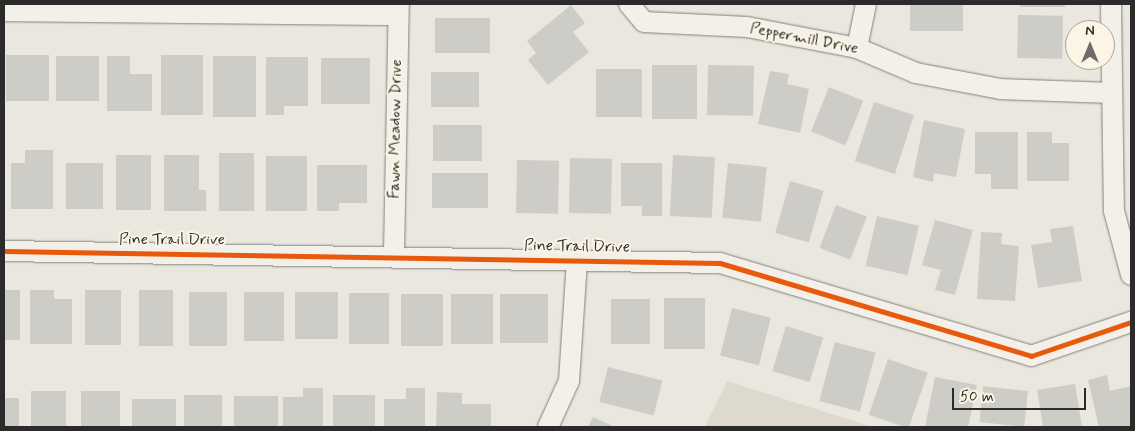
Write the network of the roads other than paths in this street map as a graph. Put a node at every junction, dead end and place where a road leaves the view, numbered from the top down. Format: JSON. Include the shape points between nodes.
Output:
{"nodes":[{"id":1,"x":629,"y":4,"type":"edge"},
{"id":2,"x":866,"y":4,"type":"edge"},
{"id":3,"x":1111,"y":4,"type":"edge"},
{"id":4,"x":398,"y":10,"type":"edge"},
{"id":5,"x":4,"y":11,"type":"edge"},
{"id":6,"x":857,"y":48,"type":"junction"},
{"id":7,"x":1109,"y":93,"type":"junction"},
{"id":8,"x":4,"y":251,"type":"edge"},
{"id":9,"x":394,"y":254,"type":"junction"},
{"id":10,"x":576,"y":260,"type":"junction"},
{"id":11,"x":1131,"y":276,"type":"edge"},
{"id":12,"x":1131,"y":322,"type":"edge"},
{"id":13,"x":548,"y":427,"type":"edge"}],
"edges":[{"from":1,"to":6,"type":"street","name":"Peppermill Drive","via":[[644,22],[747,28]]},
{"from":2,"to":6,"type":"street"},
{"from":3,"to":7,"type":"street"},
{"from":4,"to":5,"type":"street"},
{"from":4,"to":9,"type":"street","name":"Fawn Meadow Drive"},
{"from":6,"to":7,"type":"street","name":"Peppermill Drive","via":[[916,73],[1001,89]]},
{"from":7,"to":11,"type":"street","via":[[1114,211]]},
{"from":8,"to":9,"type":"street","name":"Pine Trail Drive"},
{"from":9,"to":10,"type":"street","name":"Pine Trail Drive"},
{"from":10,"to":12,"type":"street","name":"Pine Trail Drive","via":[[720,263],[1031,356]]},
{"from":10,"to":13,"type":"street","via":[[569,381]]}]}
